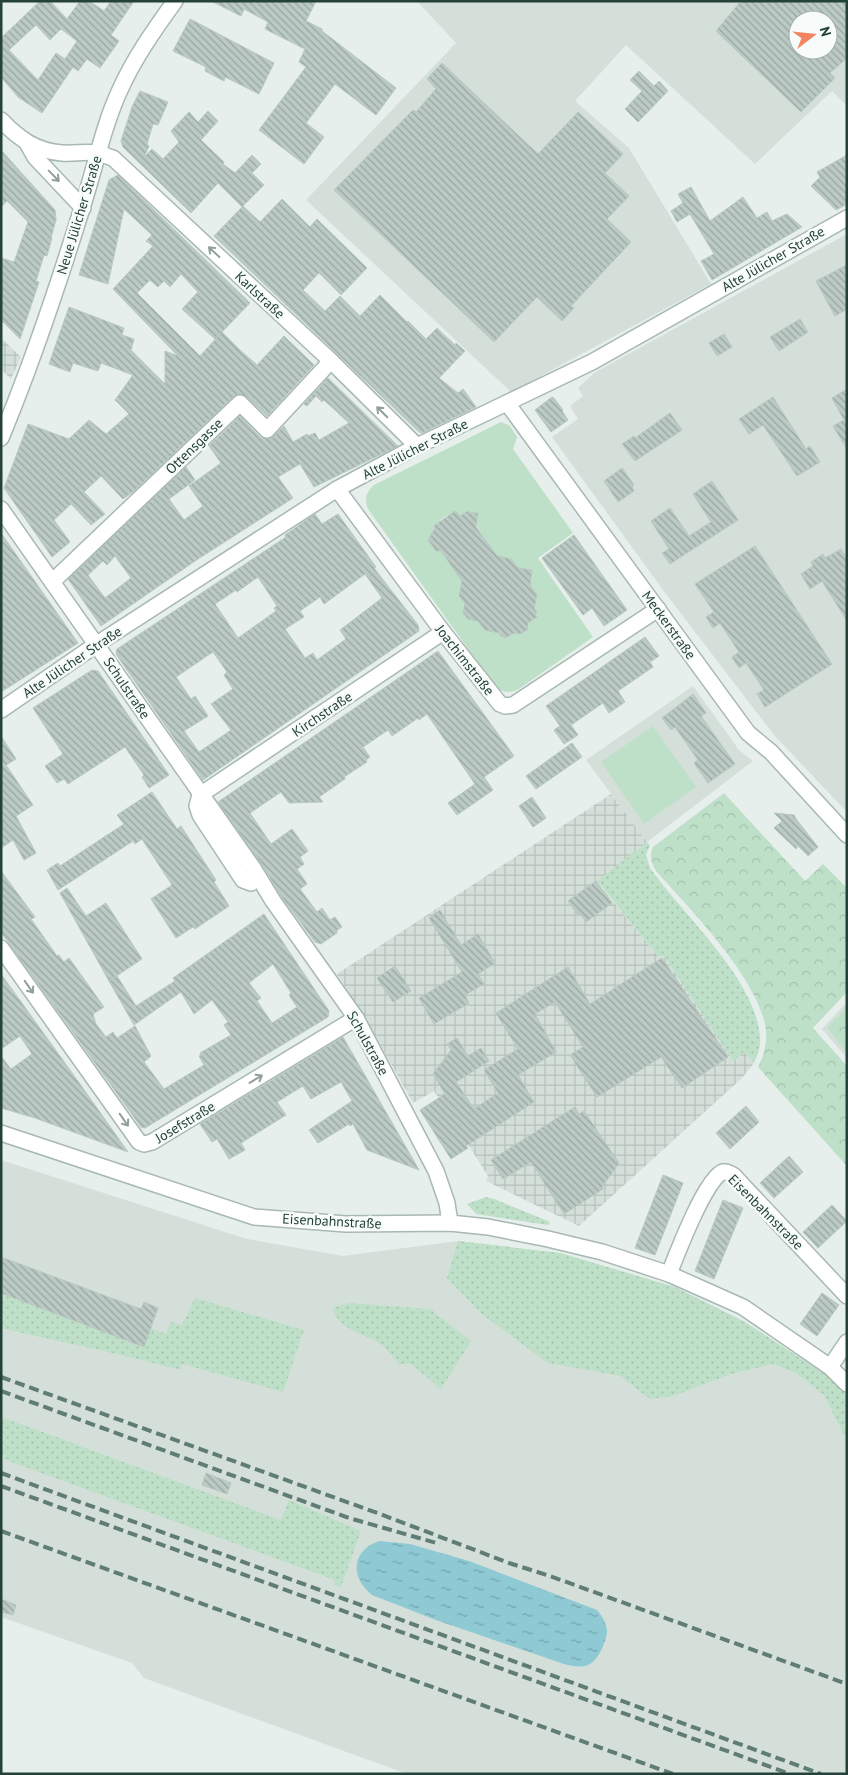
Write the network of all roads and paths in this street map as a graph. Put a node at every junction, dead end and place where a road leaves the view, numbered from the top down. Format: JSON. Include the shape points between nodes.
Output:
{"nodes":[{"id":1,"x":174,"y":1,"type":"edge"},
{"id":2,"x":1,"y":120,"type":"edge"},
{"id":3,"x":27,"y":143,"type":"junction"},
{"id":4,"x":97,"y":153,"type":"junction"},
{"id":5,"x":82,"y":208,"type":"junction"},
{"id":6,"x":847,"y":218,"type":"edge"},
{"id":7,"x":331,"y":361,"type":"junction"},
{"id":8,"x":507,"y":403,"type":"junction"},
{"id":9,"x":1,"y":438,"type":"edge"},
{"id":10,"x":417,"y":446,"type":"junction"},
{"id":11,"x":337,"y":489,"type":"junction"},
{"id":12,"x":1,"y":508,"type":"edge"},
{"id":13,"x":52,"y":582,"type":"junction"},
{"id":14,"x":658,"y":609,"type":"junction"},
{"id":15,"x":443,"y":632,"type":"junction"},
{"id":16,"x":97,"y":644,"type":"junction"},
{"id":17,"x":1,"y":710,"type":"edge"},
{"id":18,"x":200,"y":795,"type":"junction"},
{"id":19,"x":847,"y":835,"type":"edge"},
{"id":20,"x":1,"y":948,"type":"edge"},
{"id":21,"x":356,"y":1018,"type":"junction"},
{"id":22,"x":1,"y":1133,"type":"edge"},
{"id":23,"x":450,"y":1222,"type":"junction"},
{"id":24,"x":669,"y":1274,"type":"junction"},
{"id":25,"x":847,"y":1296,"type":"edge"},
{"id":26,"x":847,"y":1342,"type":"edge"},
{"id":27,"x":830,"y":1367,"type":"junction"},
{"id":28,"x":847,"y":1384,"type":"edge"}],
"edges":[{"from":1,"to":4,"type":"street","name":"Neue Jülicher Straße","via":[[119,90]]},
{"from":2,"to":3,"type":"street"},
{"from":3,"to":4,"type":"street","via":[[61,153]]},
{"from":3,"to":5,"type":"street","one_way":true,"via":[[35,157]]},
{"from":4,"to":5,"type":"street","name":"Neue Jülicher Straße"},
{"from":7,"to":4,"type":"street","name":"Karlstraße","one_way":true,"via":[[121,165],[113,158]]},
{"from":5,"to":9,"type":"street","name":"Neue Jülicher Straße","via":[[26,376]]},
{"from":6,"to":8,"type":"street","name":"Alte Jülicher Straße","via":[[592,362]]},
{"from":10,"to":7,"type":"street","name":"Karlstraße","one_way":true},
{"from":7,"to":13,"type":"street","name":"Ottensgasse","via":[[267,430],[240,403]]},
{"from":8,"to":10,"type":"street","name":"Alte Jülicher Straße"},
{"from":8,"to":14,"type":"street","name":"Meckerstraße"},
{"from":10,"to":11,"type":"street","name":"Alte Jülicher Straße"},
{"from":11,"to":15,"type":"street","name":"Joachimstraße"},
{"from":11,"to":16,"type":"street","name":"Alte Jülicher Straße"},
{"from":12,"to":13,"type":"street","name":"Schulstraße"},
{"from":13,"to":16,"type":"street","name":"Schulstraße"},
{"from":14,"to":15,"type":"street","name":"Joachimstraße","via":[[513,705],[505,706],[495,699]]},
{"from":14,"to":19,"type":"street","name":"Meckerstraße","via":[[748,733],[771,752]]},
{"from":15,"to":18,"type":"street","name":"Kirchstraße"},
{"from":16,"to":17,"type":"street","name":"Alte Jülicher Straße"},
{"from":16,"to":18,"type":"street","name":"Schulstraße"},
{"from":18,"to":21,"type":"street","name":"Schulstraße","via":[[197,806],[200,815],[243,880],[250,883],[258,877]]},
{"from":20,"to":21,"type":"street","name":"Josefstraße","one_way":true,"via":[[139,1142],[144,1144]]},
{"from":21,"to":23,"type":"street","name":"Schulstraße","via":[[436,1171]]},
{"from":22,"to":23,"type":"street","name":"Eisenbahnstraße","via":[[254,1217],[346,1224]]},
{"from":23,"to":24,"type":"street","name":"Eisenbahnstraße","via":[[565,1242]]},
{"from":24,"to":25,"type":"street","name":"Eisenbahnstraße","via":[[705,1191],[718,1175],[728,1172]]},
{"from":24,"to":27,"type":"street","name":"Eisenbahnstraße","via":[[743,1307]]},
{"from":26,"to":27,"type":"street"},
{"from":27,"to":28,"type":"street","name":"Eisenbahnstraße"}]}
